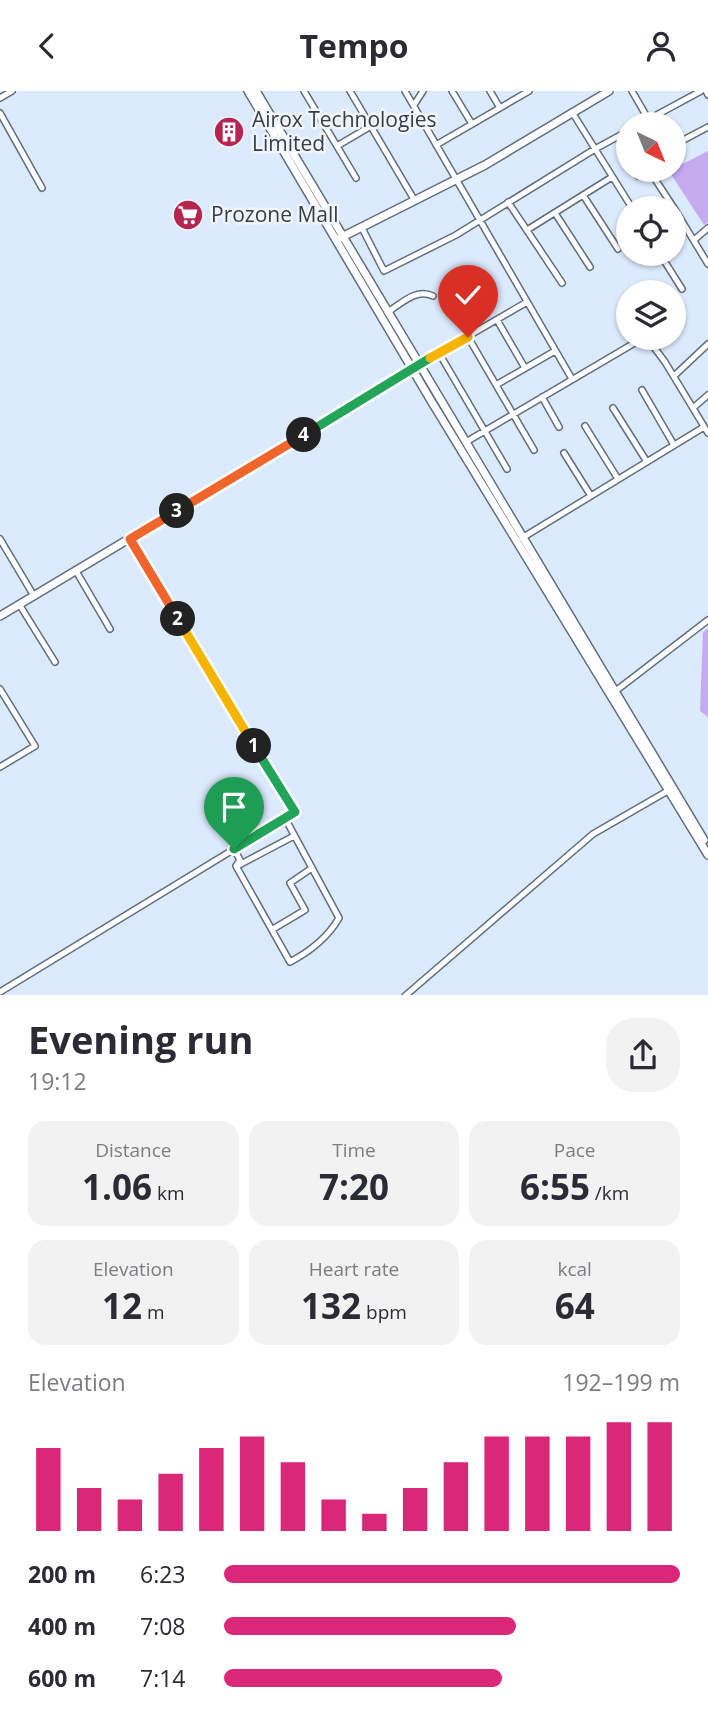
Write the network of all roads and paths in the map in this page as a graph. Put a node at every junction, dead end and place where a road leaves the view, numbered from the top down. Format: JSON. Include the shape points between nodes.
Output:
{"nodes":[{"id":1,"x":12,"y":91,"type":"edge"},
{"id":2,"x":248,"y":91,"type":"edge"},
{"id":3,"x":256,"y":91,"type":"edge"},
{"id":4,"x":304,"y":91,"type":"edge"},
{"id":5,"x":350,"y":91,"type":"edge"},
{"id":6,"x":405,"y":91,"type":"edge"},
{"id":7,"x":424,"y":91,"type":"edge"},
{"id":8,"x":452,"y":91,"type":"edge"},
{"id":9,"x":490,"y":91,"type":"edge"},
{"id":10,"x":529,"y":91,"type":"edge"},
{"id":11,"x":609,"y":91,"type":"edge"},
{"id":12,"x":632,"y":91,"type":"edge"},
{"id":13,"x":680,"y":91,"type":"edge"},
{"id":14,"x":705,"y":92,"type":"edge"},
{"id":15,"x":0,"y":98,"type":"edge"},
{"id":16,"x":685,"y":100,"type":"junction"},
{"id":17,"x":414,"y":105,"type":"junction"},
{"id":18,"x":500,"y":108,"type":"junction"},
{"id":19,"x":572,"y":112,"type":"junction"},
{"id":20,"x":644,"y":112,"type":"edge"},
{"id":21,"x":665,"y":112,"type":"edge"},
{"id":22,"x":0,"y":113,"type":"edge"},
{"id":23,"x":472,"y":124,"type":"junction"},
{"id":24,"x":370,"y":126,"type":"junction"},
{"id":25,"x":708,"y":127,"type":"edge"},
{"id":26,"x":616,"y":138,"type":"edge"},
{"id":27,"x":686,"y":139,"type":"edge"},
{"id":28,"x":436,"y":145,"type":"junction"},
{"id":29,"x":337,"y":146,"type":"junction"},
{"id":30,"x":595,"y":149,"type":"junction"},
{"id":31,"x":612,"y":177,"type":"junction"},
{"id":32,"x":356,"y":178,"type":"dead end"},
{"id":33,"x":456,"y":180,"type":"junction"},
{"id":34,"x":42,"y":188,"type":"dead end"},
{"id":35,"x":583,"y":195,"type":"junction"},
{"id":36,"x":624,"y":196,"type":"edge"},
{"id":37,"x":415,"y":201,"type":"junction"},
{"id":38,"x":508,"y":202,"type":"junction"},
{"id":39,"x":555,"y":213,"type":"junction"},
{"id":40,"x":480,"y":220,"type":"junction"},
{"id":41,"x":686,"y":227,"type":"edge"},
{"id":42,"x":362,"y":228,"type":"junction"},
{"id":43,"x":708,"y":228,"type":"edge"},
{"id":44,"x":527,"y":230,"type":"junction"},
{"id":45,"x":343,"y":240,"type":"junction"},
{"id":46,"x":694,"y":240,"type":"junction"},
{"id":47,"x":616,"y":246,"type":"edge"},
{"id":48,"x":708,"y":264,"type":"edge"},
{"id":49,"x":590,"y":267,"type":"dead end"},
{"id":50,"x":562,"y":283,"type":"dead end"},
{"id":51,"x":433,"y":296,"type":"dead end"},
{"id":52,"x":527,"y":302,"type":"junction"},
{"id":53,"x":388,"y":312,"type":"junction"},
{"id":54,"x":496,"y":320,"type":"junction"},
{"id":55,"x":468,"y":337,"type":"junction"},
{"id":56,"x":708,"y":344,"type":"edge"},
{"id":57,"x":624,"y":350,"type":"edge"},
{"id":58,"x":654,"y":350,"type":"edge"},
{"id":59,"x":555,"y":351,"type":"junction"},
{"id":60,"x":439,"y":353,"type":"junction"},
{"id":61,"x":420,"y":364,"type":"junction"},
{"id":62,"x":525,"y":368,"type":"junction"},
{"id":63,"x":412,"y":369,"type":"junction"},
{"id":64,"x":674,"y":376,"type":"junction"},
{"id":65,"x":572,"y":379,"type":"junction"},
{"id":66,"x":496,"y":385,"type":"junction"},
{"id":67,"x":642,"y":390,"type":"dead end"},
{"id":68,"x":708,"y":395,"type":"edge"},
{"id":69,"x":542,"y":397,"type":"junction"},
{"id":70,"x":613,"y":408,"type":"dead end"},
{"id":71,"x":693,"y":408,"type":"junction"},
{"id":72,"x":513,"y":414,"type":"junction"},
{"id":73,"x":585,"y":426,"type":"dead end"},
{"id":74,"x":704,"y":426,"type":"junction"},
{"id":75,"x":559,"y":427,"type":"dead end"},
{"id":76,"x":485,"y":431,"type":"junction"},
{"id":77,"x":708,"y":433,"type":"edge"},
{"id":78,"x":466,"y":442,"type":"junction"},
{"id":79,"x":674,"y":445,"type":"junction"},
{"id":80,"x":534,"y":450,"type":"dead end"},
{"id":81,"x":564,"y":453,"type":"dead end"},
{"id":82,"x":647,"y":462,"type":"junction"},
{"id":83,"x":507,"y":469,"type":"dead end"},
{"id":84,"x":618,"y":479,"type":"junction"},
{"id":85,"x":591,"y":496,"type":"junction"},
{"id":86,"x":0,"y":539,"type":"edge"},
{"id":87,"x":130,"y":539,"type":"junction"},
{"id":88,"x":520,"y":540,"type":"junction"},
{"id":89,"x":76,"y":571,"type":"junction"},
{"id":90,"x":34,"y":596,"type":"junction"},
{"id":91,"x":19,"y":604,"type":"junction"},
{"id":92,"x":0,"y":616,"type":"edge"},
{"id":93,"x":708,"y":620,"type":"edge"},
{"id":94,"x":110,"y":629,"type":"dead end"},
{"id":95,"x":55,"y":662,"type":"dead end"},
{"id":96,"x":0,"y":689,"type":"edge"},
{"id":97,"x":613,"y":693,"type":"junction"},
{"id":98,"x":0,"y":767,"type":"edge"},
{"id":99,"x":671,"y":788,"type":"junction"},
{"id":100,"x":688,"y":817,"type":"junction"},
{"id":101,"x":285,"y":818,"type":"junction"},
{"id":102,"x":294,"y":836,"type":"junction"},
{"id":103,"x":708,"y":846,"type":"edge"},
{"id":104,"x":234,"y":849,"type":"junction"},
{"id":105,"x":708,"y":855,"type":"edge"},
{"id":106,"x":236,"y":866,"type":"junction"},
{"id":107,"x":312,"y":869,"type":"junction"},
{"id":108,"x":273,"y":929,"type":"junction"},
{"id":109,"x":0,"y":992,"type":"edge"},
{"id":110,"x":406,"y":995,"type":"edge"}],
"edges":[{"from":1,"to":15,"type":"street"},
{"from":2,"to":45,"type":"street"},
{"from":3,"to":45,"type":"street"},
{"from":4,"to":29,"type":"street"},
{"from":5,"to":24,"type":"street"},
{"from":6,"to":17,"type":"street"},
{"from":7,"to":17,"type":"street"},
{"from":8,"to":23,"type":"street"},
{"from":9,"to":18,"type":"street"},
{"from":10,"to":18,"type":"street"},
{"from":11,"to":19,"type":"street"},
{"from":12,"to":20,"type":"street"},
{"from":13,"to":16,"type":"street"},
{"from":14,"to":16,"type":"street"},
{"from":16,"to":21,"type":"street"},
{"from":17,"to":28,"type":"street"},
{"from":18,"to":23,"type":"street"},
{"from":19,"to":30,"type":"street"},
{"from":19,"to":33,"type":"street"},
{"from":22,"to":34,"type":"street"},
{"from":23,"to":28,"type":"street"},
{"from":24,"to":29,"type":"street"},
{"from":24,"to":37,"type":"street"},
{"from":25,"to":27,"type":"street"},
{"from":26,"to":30,"type":"street"},
{"from":28,"to":33,"type":"street"},
{"from":29,"to":32,"type":"street"},
{"from":30,"to":31,"type":"street"},
{"from":30,"to":38,"type":"street"},
{"from":31,"to":35,"type":"street"},
{"from":31,"to":36,"type":"street"},
{"from":33,"to":37,"type":"street"},
{"from":33,"to":40,"type":"street"},
{"from":35,"to":39,"type":"street"},
{"from":35,"to":47,"type":"street"},
{"from":37,"to":42,"type":"street"},
{"from":38,"to":40,"type":"street"},
{"from":38,"to":44,"type":"street"},
{"from":39,"to":44,"type":"street"},
{"from":39,"to":49,"type":"street"},
{"from":40,"to":42,"type":"street","via":[[384,271]]},
{"from":40,"to":52,"type":"street"},
{"from":41,"to":46,"type":"street"},
{"from":42,"to":45,"type":"street"},
{"from":43,"to":46,"type":"street"},
{"from":44,"to":50,"type":"street"},
{"from":45,"to":53,"type":"street"},
{"from":45,"to":63,"type":"street"},
{"from":46,"to":48,"type":"street"},
{"from":51,"to":53,"type":"street","via":[[419,292]]},
{"from":52,"to":54,"type":"street"},
{"from":52,"to":59,"type":"street"},
{"from":53,"to":61,"type":"street"},
{"from":54,"to":55,"type":"street"},
{"from":54,"to":62,"type":"street"},
{"from":55,"to":60,"type":"street"},
{"from":55,"to":66,"type":"street"},
{"from":56,"to":64,"type":"street"},
{"from":57,"to":65,"type":"street"},
{"from":58,"to":64,"type":"street"},
{"from":59,"to":62,"type":"street"},
{"from":59,"to":65,"type":"street"},
{"from":60,"to":61,"type":"street"},
{"from":60,"to":76,"type":"street"},
{"from":61,"to":63,"type":"street"},
{"from":61,"to":78,"type":"street"},
{"from":62,"to":66,"type":"street"},
{"from":63,"to":87,"type":"street"},
{"from":63,"to":88,"type":"street"},
{"from":64,"to":71,"type":"street"},
{"from":65,"to":69,"type":"street"},
{"from":66,"to":72,"type":"street"},
{"from":67,"to":79,"type":"street"},
{"from":68,"to":71,"type":"street"},
{"from":69,"to":72,"type":"street"},
{"from":69,"to":75,"type":"street"},
{"from":70,"to":82,"type":"street"},
{"from":71,"to":74,"type":"street"},
{"from":72,"to":76,"type":"street"},
{"from":72,"to":80,"type":"street"},
{"from":73,"to":84,"type":"street"},
{"from":74,"to":77,"type":"street"},
{"from":74,"to":79,"type":"street"},
{"from":76,"to":78,"type":"street"},
{"from":76,"to":83,"type":"street"},
{"from":78,"to":88,"type":"street"},
{"from":79,"to":82,"type":"street"},
{"from":81,"to":85,"type":"street"},
{"from":82,"to":84,"type":"street"},
{"from":84,"to":85,"type":"street"},
{"from":85,"to":88,"type":"street"},
{"from":86,"to":90,"type":"street"},
{"from":87,"to":89,"type":"street"},
{"from":87,"to":101,"type":"street","via":[[295,812]]},
{"from":88,"to":97,"type":"street"},
{"from":89,"to":90,"type":"street"},
{"from":89,"to":94,"type":"street"},
{"from":90,"to":91,"type":"street"},
{"from":91,"to":92,"type":"street"},
{"from":91,"to":95,"type":"street"},
{"from":93,"to":97,"type":"street"},
{"from":96,"to":98,"type":"street","via":[[35,746]]},
{"from":97,"to":99,"type":"street"},
{"from":99,"to":100,"type":"street"},
{"from":99,"to":110,"type":"street","via":[[593,834]]},
{"from":100,"to":103,"type":"street"},
{"from":100,"to":105,"type":"street"},
{"from":101,"to":102,"type":"street"},
{"from":101,"to":104,"type":"street"},
{"from":102,"to":106,"type":"street"},
{"from":102,"to":107,"type":"street"},
{"from":104,"to":106,"type":"street","via":[[240,860]]},
{"from":104,"to":109,"type":"street"},
{"from":106,"to":108,"type":"street"},
{"from":107,"to":108,"type":"street","via":[[290,883],[305,910]]},
{"from":107,"to":108,"type":"street","via":[[339,920],[317,944],[290,962]]}]}
